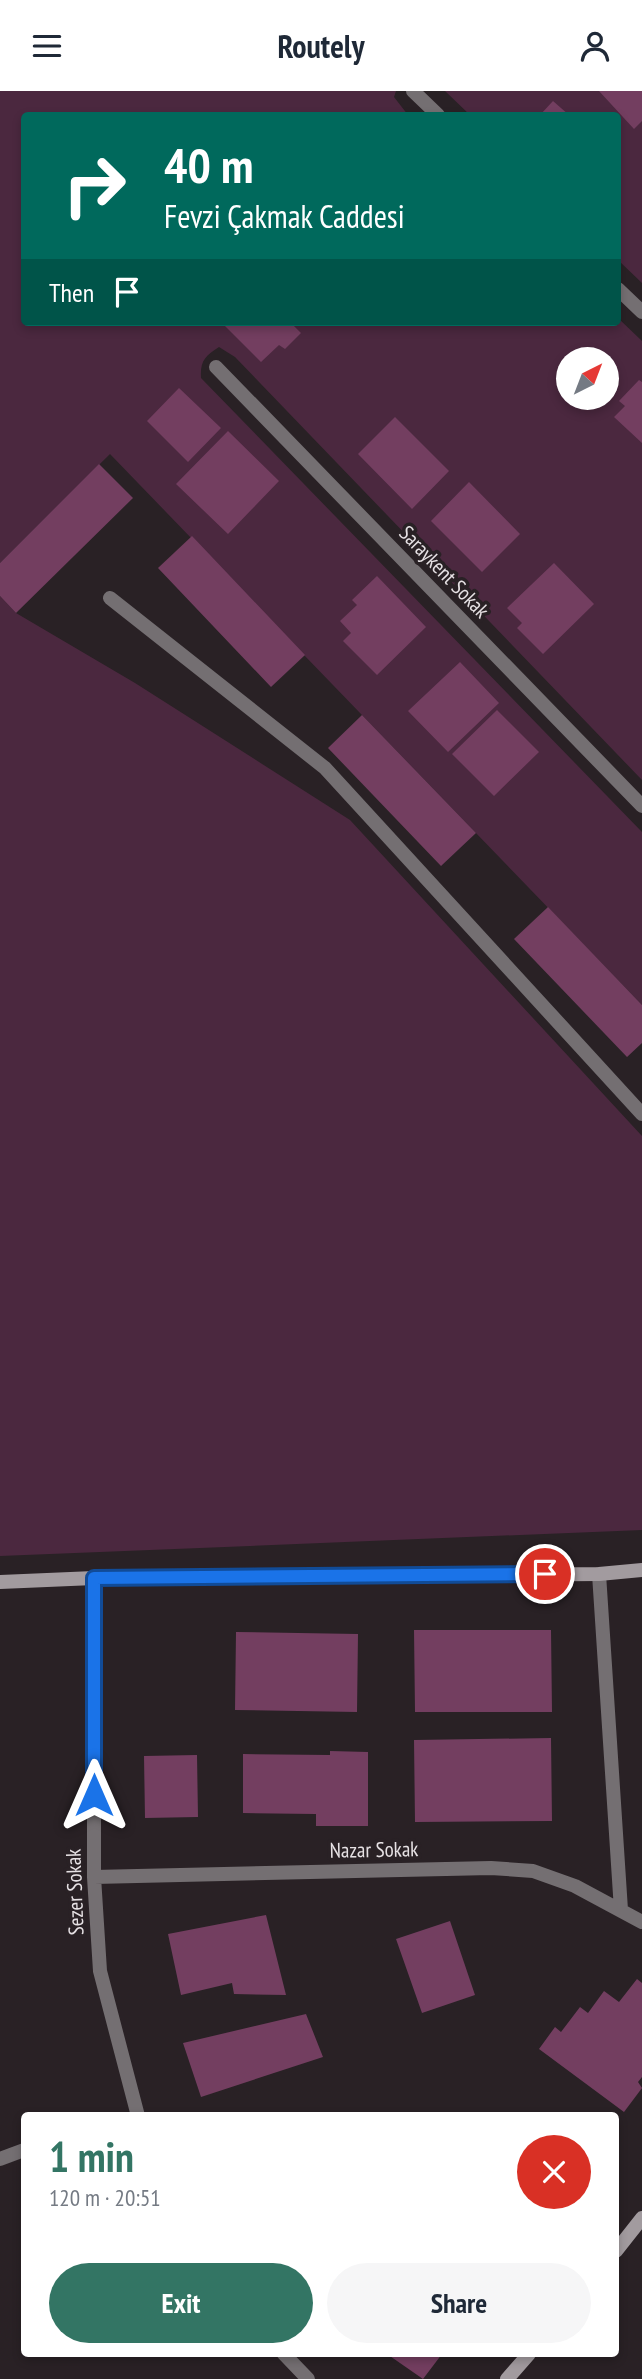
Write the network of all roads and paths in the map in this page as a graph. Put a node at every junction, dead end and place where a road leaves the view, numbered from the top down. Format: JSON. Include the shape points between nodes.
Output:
{"nodes":[{"id":1,"x":413,"y":91,"type":"edge"},
{"id":2,"x":435,"y":112,"type":"edge"},
{"id":3,"x":621,"y":292,"type":"edge"},
{"id":4,"x":642,"y":312,"type":"edge"},
{"id":5,"x":216,"y":367,"type":"dead end"},
{"id":6,"x":110,"y":598,"type":"dead end"},
{"id":7,"x":642,"y":806,"type":"edge"},
{"id":8,"x":642,"y":1114,"type":"edge"},
{"id":9,"x":642,"y":1570,"type":"edge"},
{"id":10,"x":598,"y":1574,"type":"junction"},
{"id":11,"x":94,"y":1578,"type":"junction"},
{"id":12,"x":0,"y":1582,"type":"edge"},
{"id":13,"x":94,"y":1877,"type":"junction"},
{"id":14,"x":621,"y":1910,"type":"junction"},
{"id":15,"x":642,"y":1922,"type":"edge"},
{"id":16,"x":132,"y":2112,"type":"edge"},
{"id":17,"x":21,"y":2151,"type":"edge"},
{"id":18,"x":0,"y":2159,"type":"edge"},
{"id":19,"x":642,"y":2218,"type":"edge"},
{"id":20,"x":619,"y":2247,"type":"edge"},
{"id":21,"x":287,"y":2357,"type":"edge"},
{"id":22,"x":526,"y":2357,"type":"edge"},
{"id":23,"x":308,"y":2379,"type":"edge"},
{"id":24,"x":507,"y":2379,"type":"edge"}],
"edges":[{"from":1,"to":2,"type":"street"},
{"from":3,"to":4,"type":"street"},
{"from":5,"to":7,"type":"street","name":"Saraykent Sokak"},
{"from":6,"to":8,"type":"street","via":[[325,768]]},
{"from":9,"to":10,"type":"street"},
{"from":10,"to":11,"type":"street"},
{"from":10,"to":14,"type":"street"},
{"from":11,"to":12,"type":"street"},
{"from":11,"to":13,"type":"street","name":"Sezer Sokak"},
{"from":13,"to":14,"type":"street","name":"Nazar Sokak","via":[[491,1868],[533,1871]]},
{"from":13,"to":16,"type":"street","name":"Sezer Sokak","via":[[100,1971]]},
{"from":14,"to":15,"type":"street","name":"Nazar Sokak"},
{"from":17,"to":18,"type":"street"},
{"from":19,"to":20,"type":"street"},
{"from":21,"to":23,"type":"street"},
{"from":22,"to":24,"type":"street"}]}
